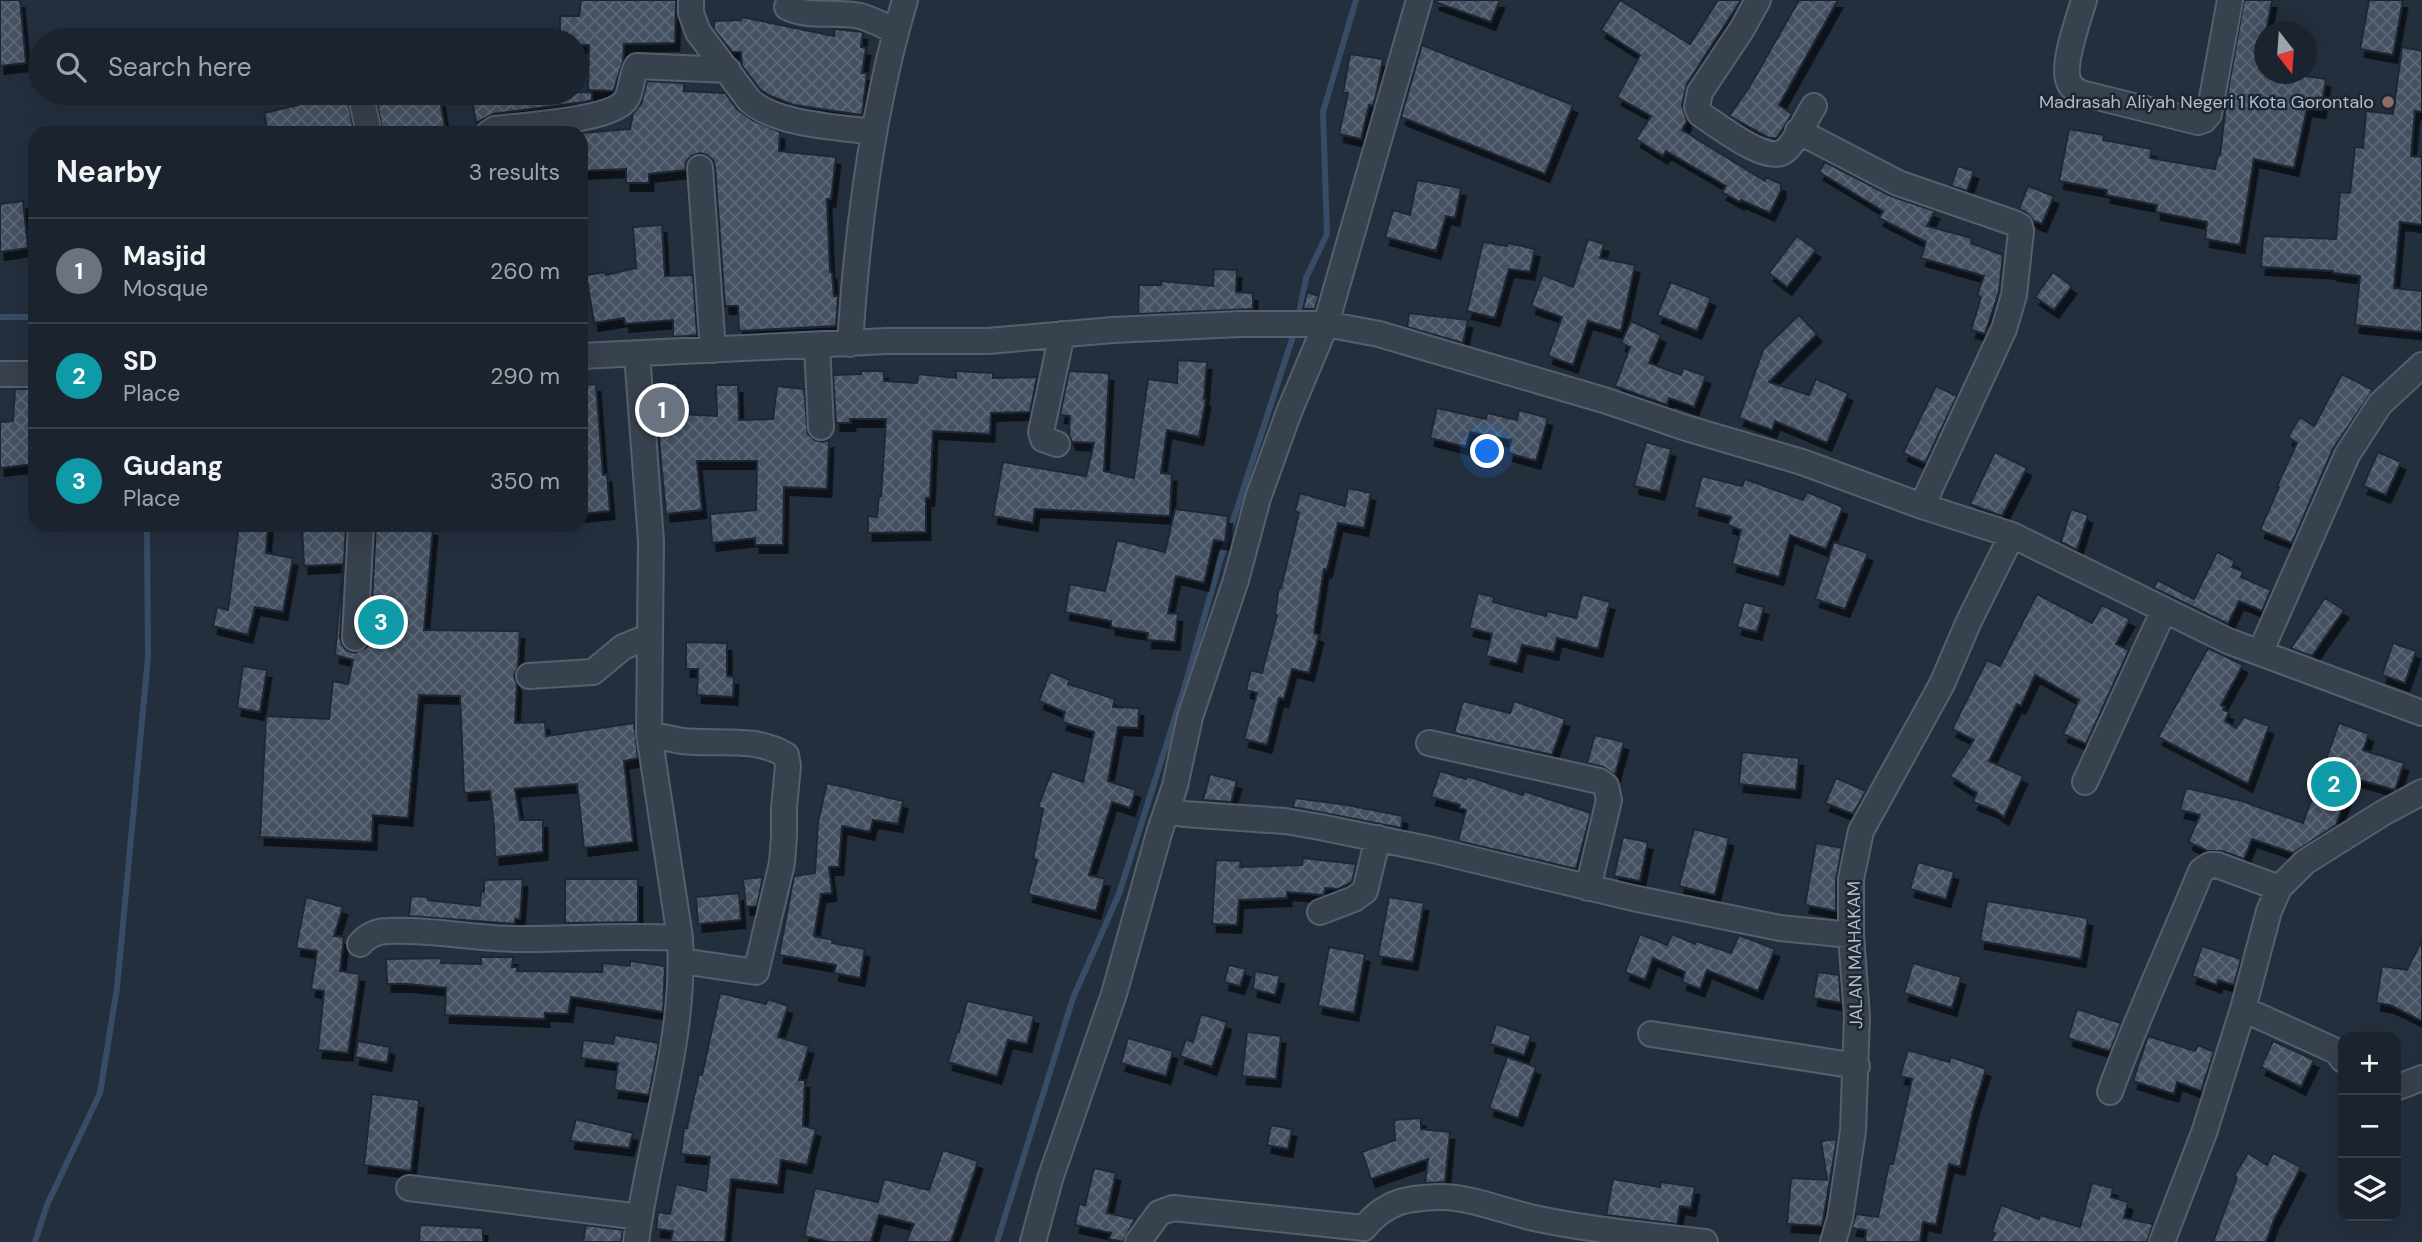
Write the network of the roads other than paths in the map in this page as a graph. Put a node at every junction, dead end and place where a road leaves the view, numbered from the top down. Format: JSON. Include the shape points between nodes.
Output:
{"nodes":[{"id":1,"x":691,"y":0,"type":"edge"},
{"id":2,"x":905,"y":0,"type":"edge"},
{"id":3,"x":1419,"y":0,"type":"edge"},
{"id":4,"x":1758,"y":0,"type":"edge"},
{"id":5,"x":2084,"y":0,"type":"edge"},
{"id":6,"x":2230,"y":0,"type":"edge"},
{"id":7,"x":787,"y":7,"type":"dead end"},
{"id":8,"x":896,"y":31,"type":"junction"},
{"id":9,"x":729,"y":70,"type":"junction"},
{"id":10,"x":363,"y":105,"type":"edge"},
{"id":11,"x":1814,"y":106,"type":"dead end"},
{"id":12,"x":367,"y":126,"type":"edge"},
{"id":13,"x":520,"y":126,"type":"edge"},
{"id":14,"x":1798,"y":131,"type":"junction"},
{"id":15,"x":874,"y":132,"type":"junction"},
{"id":16,"x":700,"y":168,"type":"dead end"},
{"id":17,"x":1318,"y":325,"type":"junction"},
{"id":18,"x":1062,"y":334,"type":"junction"},
{"id":19,"x":850,"y":344,"type":"junction"},
{"id":20,"x":817,"y":346,"type":"junction"},
{"id":21,"x":713,"y":351,"type":"junction"},
{"id":22,"x":637,"y":354,"type":"junction"},
{"id":23,"x":588,"y":356,"type":"edge"},
{"id":24,"x":2422,"y":365,"type":"edge"},
{"id":25,"x":0,"y":374,"type":"edge"},
{"id":26,"x":28,"y":374,"type":"edge"},
{"id":27,"x":821,"y":427,"type":"dead end"},
{"id":28,"x":1057,"y":444,"type":"dead end"},
{"id":29,"x":1922,"y":506,"type":"junction"},
{"id":30,"x":361,"y":532,"type":"edge"},
{"id":31,"x":2012,"y":535,"type":"junction"},
{"id":32,"x":2164,"y":610,"type":"junction"},
{"id":33,"x":650,"y":636,"type":"junction"},
{"id":34,"x":355,"y":638,"type":"dead end"},
{"id":35,"x":2260,"y":653,"type":"junction"},
{"id":36,"x":529,"y":676,"type":"dead end"},
{"id":37,"x":2422,"y":713,"type":"edge"},
{"id":38,"x":649,"y":734,"type":"junction"},
{"id":39,"x":1429,"y":743,"type":"dead end"},
{"id":40,"x":2085,"y":782,"type":"dead end"},
{"id":41,"x":2422,"y":792,"type":"edge"},
{"id":42,"x":1167,"y":810,"type":"junction"},
{"id":43,"x":1378,"y":838,"type":"junction"},
{"id":44,"x":1588,"y":888,"type":"junction"},
{"id":45,"x":2279,"y":888,"type":"junction"},
{"id":46,"x":1320,"y":912,"type":"dead end"},
{"id":47,"x":1851,"y":935,"type":"junction"},
{"id":48,"x":360,"y":944,"type":"dead end"},
{"id":49,"x":681,"y":950,"type":"junction"},
{"id":50,"x":2243,"y":1009,"type":"junction"},
{"id":51,"x":1651,"y":1034,"type":"dead end"},
{"id":52,"x":2338,"y":1054,"type":"edge"},
{"id":53,"x":1857,"y":1066,"type":"junction"},
{"id":54,"x":2422,"y":1078,"type":"edge"},
{"id":55,"x":2401,"y":1085,"type":"edge"},
{"id":56,"x":2110,"y":1092,"type":"dead end"},
{"id":57,"x":409,"y":1188,"type":"dead end"},
{"id":58,"x":640,"y":1217,"type":"junction"},
{"id":59,"x":1364,"y":1235,"type":"edge"},
{"id":60,"x":636,"y":1242,"type":"edge"},
{"id":61,"x":1033,"y":1242,"type":"edge"},
{"id":62,"x":1138,"y":1242,"type":"edge"},
{"id":63,"x":1704,"y":1242,"type":"edge"},
{"id":64,"x":1833,"y":1242,"type":"edge"},
{"id":65,"x":2162,"y":1242,"type":"edge"}],
"edges":[{"from":1,"to":9,"type":"street","via":[[698,32]]},
{"from":2,"to":8,"type":"street"},
{"from":3,"to":17,"type":"street"},
{"from":4,"to":14,"type":"street","via":[[1700,92],[1698,110],[1758,151],[1770,154],[1784,152]]},
{"from":5,"to":6,"type":"street","via":[[2067,64],[2073,88],[2198,122],[2209,114]]},
{"from":7,"to":8,"type":"street","via":[[857,15]]},
{"from":8,"to":15,"type":"street"},
{"from":9,"to":13,"type":"street","via":[[637,66],[627,99],[609,111]]},
{"from":9,"to":15,"type":"street","via":[[760,109]]},
{"from":10,"to":12,"type":"street"},
{"from":11,"to":14,"type":"street"},
{"from":14,"to":29,"type":"street","via":[[1898,183],[2020,226],[2014,295],[2004,329]]},
{"from":15,"to":19,"type":"street"},
{"from":16,"to":21,"type":"street"},
{"from":17,"to":18,"type":"street","via":[[1240,324]]},
{"from":17,"to":29,"type":"street","via":[[1379,334],[1582,393],[1802,462]]},
{"from":17,"to":42,"type":"street","via":[[1258,498],[1190,717]]},
{"from":18,"to":19,"type":"street","via":[[988,341]]},
{"from":18,"to":28,"type":"street","via":[[1041,432],[1043,439]]},
{"from":19,"to":20,"type":"street"},
{"from":20,"to":21,"type":"street"},
{"from":20,"to":27,"type":"street"},
{"from":21,"to":22,"type":"street"},
{"from":22,"to":23,"type":"street"},
{"from":22,"to":33,"type":"street","via":[[651,541]]},
{"from":24,"to":35,"type":"street","via":[[2380,404],[2347,455]]},
{"from":25,"to":26,"type":"street"},
{"from":29,"to":31,"type":"street"},
{"from":30,"to":34,"type":"street"},
{"from":31,"to":32,"type":"street"},
{"from":31,"to":47,"type":"street","name":"JALAN MAHAKAM","via":[[1942,684],[1861,831],[1852,879]]},
{"from":32,"to":35,"type":"street"},
{"from":32,"to":40,"type":"street"},
{"from":33,"to":36,"type":"street","via":[[623,647],[593,672]]},
{"from":33,"to":38,"type":"street"},
{"from":35,"to":37,"type":"street"},
{"from":38,"to":49,"type":"street"},
{"from":38,"to":49,"type":"street","via":[[683,741],[754,743],[786,755],[788,766],[782,863],[756,972]]},
{"from":39,"to":44,"type":"street","via":[[1606,786],[1609,800]]},
{"from":41,"to":45,"type":"street","via":[[2305,862]]},
{"from":42,"to":43,"type":"street","via":[[1285,821]]},
{"from":42,"to":61,"type":"street","via":[[1114,994]]},
{"from":43,"to":44,"type":"street"},
{"from":43,"to":46,"type":"street","via":[[1365,891]]},
{"from":44,"to":47,"type":"street","via":[[1780,928]]},
{"from":45,"to":50,"type":"street"},
{"from":45,"to":56,"type":"street","via":[[2217,865],[2201,871]]},
{"from":47,"to":53,"type":"street","name":"JALAN MAHAKAM"},
{"from":48,"to":49,"type":"street","via":[[387,931],[517,939],[638,936]]},
{"from":49,"to":58,"type":"street","via":[[674,1040]]},
{"from":50,"to":52,"type":"street"},
{"from":50,"to":65,"type":"street","via":[[2204,1133]]},
{"from":51,"to":53,"type":"street"},
{"from":53,"to":64,"type":"street","name":"JALAN MAHAKAM","via":[[1853,1131]]},
{"from":54,"to":55,"type":"street"},
{"from":57,"to":58,"type":"street"},
{"from":58,"to":60,"type":"street"},
{"from":59,"to":62,"type":"street","via":[[1173,1208],[1159,1213]]},
{"from":59,"to":63,"type":"street","via":[[1374,1215],[1390,1204],[1443,1197],[1536,1219]]}]}
